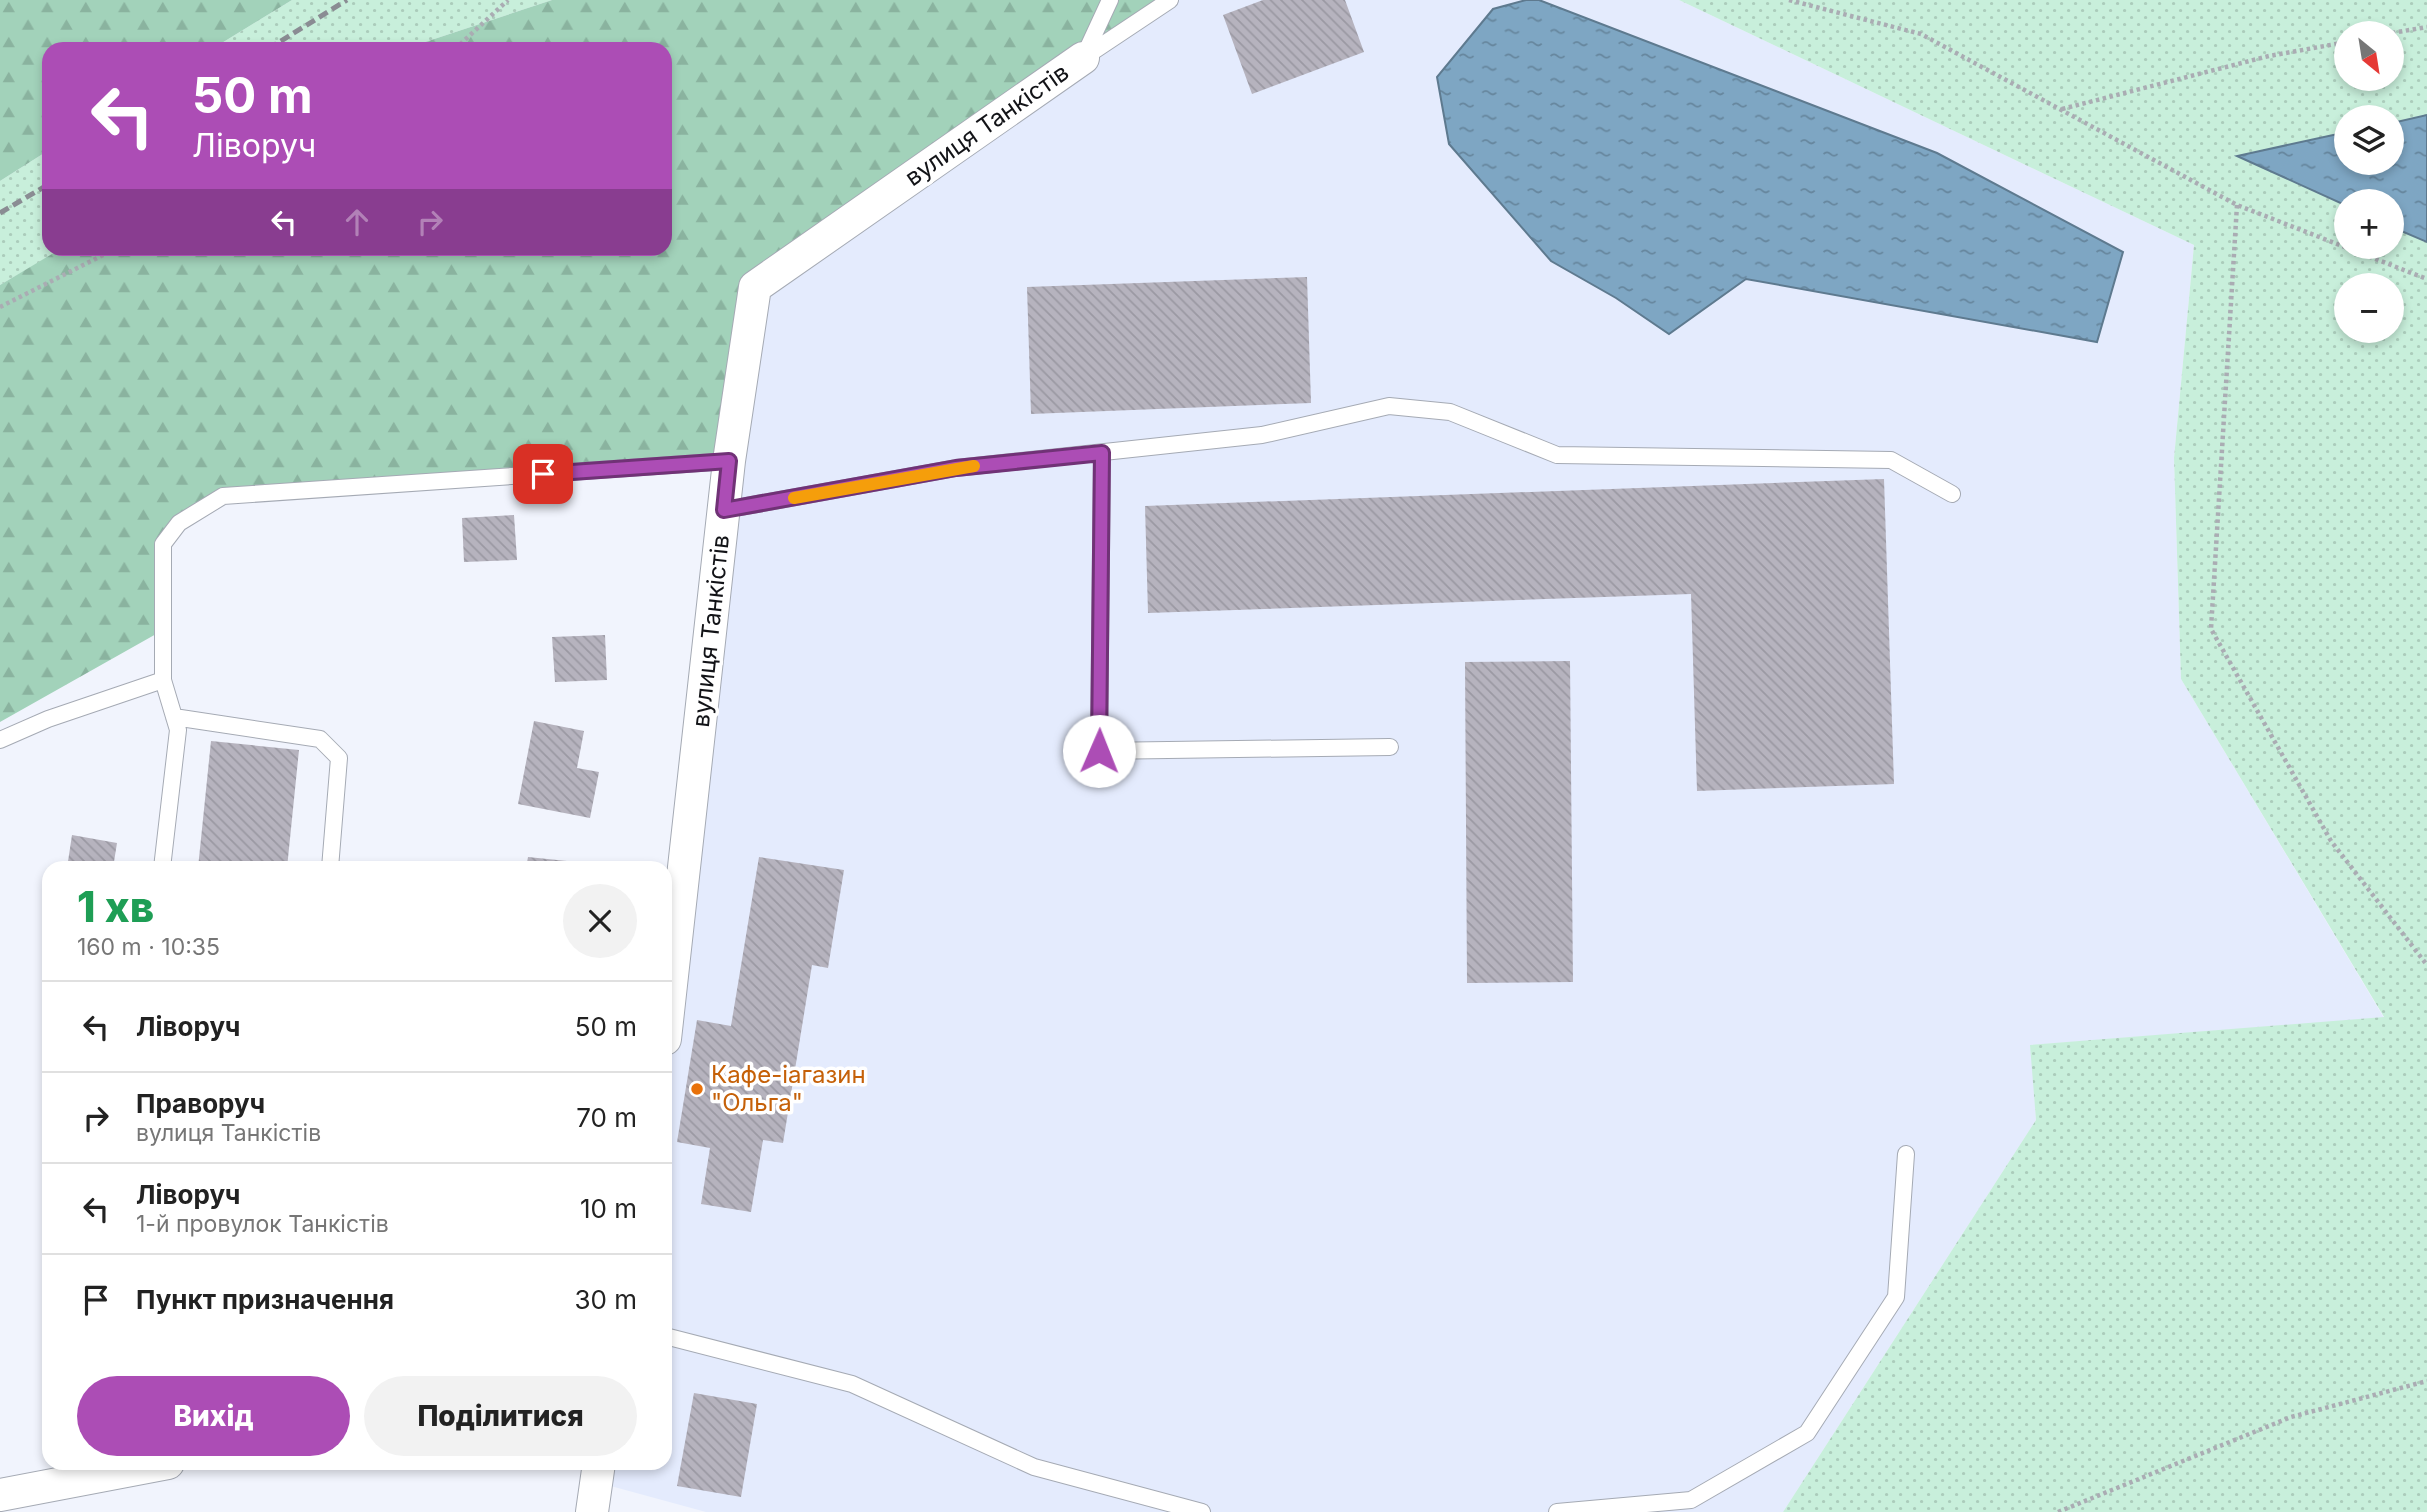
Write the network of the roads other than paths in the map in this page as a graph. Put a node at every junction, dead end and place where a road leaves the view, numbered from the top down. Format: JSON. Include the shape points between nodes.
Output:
{"nodes":[{"id":1,"x":1110,"y":0,"type":"edge"},
{"id":2,"x":1170,"y":0,"type":"edge"},
{"id":3,"x":1083,"y":58,"type":"junction"},
{"id":4,"x":1102,"y":453,"type":"junction"},
{"id":5,"x":729,"y":461,"type":"junction"},
{"id":6,"x":1952,"y":494,"type":"dead end"},
{"id":7,"x":724,"y":510,"type":"junction"},
{"id":8,"x":163,"y":680,"type":"junction"},
{"id":9,"x":174,"y":717,"type":"junction"},
{"id":10,"x":0,"y":740,"type":"edge"},
{"id":11,"x":1390,"y":747,"type":"dead end"},
{"id":12,"x":163,"y":861,"type":"edge"},
{"id":13,"x":331,"y":861,"type":"edge"},
{"id":14,"x":672,"y":976,"type":"edge"},
{"id":15,"x":1906,"y":1154,"type":"dead end"},
{"id":16,"x":672,"y":1337,"type":"edge"},
{"id":17,"x":131,"y":1470,"type":"edge"},
{"id":18,"x":598,"y":1470,"type":"edge"},
{"id":19,"x":0,"y":1495,"type":"edge"},
{"id":20,"x":592,"y":1512,"type":"edge"},
{"id":21,"x":1202,"y":1512,"type":"edge"},
{"id":22,"x":1557,"y":1512,"type":"edge"}],
"edges":[{"from":1,"to":3,"type":"lane"},
{"from":2,"to":3,"type":"lane"},
{"from":3,"to":5,"type":"street","name":"вулиця Танкістів","via":[[755,286]]},
{"from":4,"to":6,"type":"lane","via":[[1262,435],[1389,406],[1450,412],[1557,456],[1891,460]]},
{"from":4,"to":7,"type":"lane","via":[[956,468]]},
{"from":4,"to":11,"type":"lane","via":[[1099,751]]},
{"from":5,"to":7,"type":"street","name":"вулиця Танкістів"},
{"from":5,"to":8,"type":"lane","via":[[223,496],[179,523],[163,544]]},
{"from":7,"to":14,"type":"street","name":"вулиця Танкістів"},
{"from":8,"to":9,"type":"lane"},
{"from":8,"to":10,"type":"lane"},
{"from":9,"to":12,"type":"lane","via":[[178,730]]},
{"from":9,"to":13,"type":"lane","via":[[320,738],[339,758]]},
{"from":15,"to":22,"type":"lane","via":[[1896,1297],[1807,1433],[1691,1500]]},
{"from":16,"to":21,"type":"lane","via":[[852,1384],[1034,1467]]},
{"from":17,"to":19,"type":"street"},
{"from":18,"to":20,"type":"street"}]}
